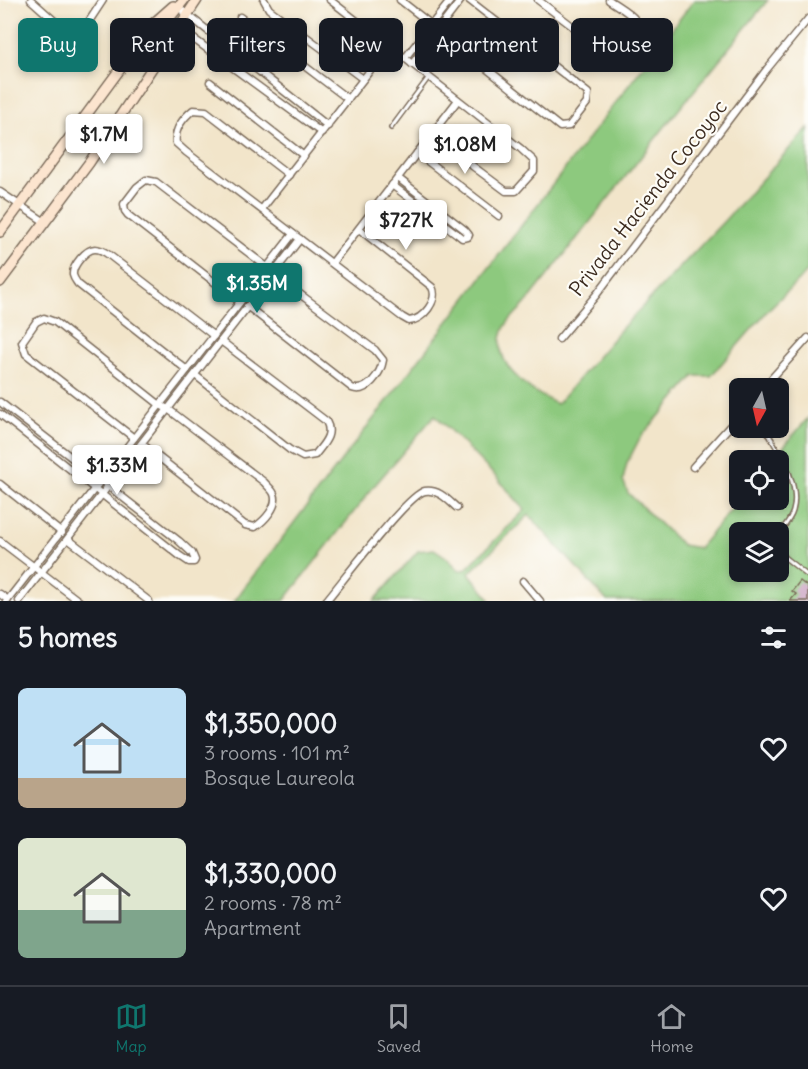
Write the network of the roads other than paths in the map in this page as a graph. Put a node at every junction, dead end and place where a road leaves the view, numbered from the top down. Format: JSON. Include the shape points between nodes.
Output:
{"nodes":[{"id":1,"x":31,"y":0,"type":"edge"},
{"id":2,"x":43,"y":0,"type":"edge"},
{"id":3,"x":103,"y":0,"type":"edge"},
{"id":4,"x":197,"y":0,"type":"edge"},
{"id":5,"x":264,"y":0,"type":"edge"},
{"id":6,"x":330,"y":0,"type":"edge"},
{"id":7,"x":400,"y":0,"type":"edge"},
{"id":8,"x":451,"y":0,"type":"edge"},
{"id":9,"x":461,"y":0,"type":"edge"},
{"id":10,"x":469,"y":0,"type":"edge"},
{"id":11,"x":538,"y":0,"type":"edge"},
{"id":12,"x":609,"y":0,"type":"edge"},
{"id":13,"x":181,"y":3,"type":"edge"},
{"id":14,"x":38,"y":6,"type":"junction"},
{"id":15,"x":189,"y":14,"type":"junction"},
{"id":16,"x":240,"y":17,"type":"dead end"},
{"id":17,"x":158,"y":18,"type":"edge"},
{"id":18,"x":170,"y":18,"type":"edge"},
{"id":19,"x":186,"y":18,"type":"edge"},
{"id":20,"x":353,"y":18,"type":"edge"},
{"id":21,"x":423,"y":18,"type":"edge"},
{"id":22,"x":437,"y":18,"type":"edge"},
{"id":23,"x":447,"y":18,"type":"edge"},
{"id":24,"x":492,"y":18,"type":"edge"},
{"id":25,"x":808,"y":20,"type":"edge"},
{"id":26,"x":195,"y":39,"type":"edge"},
{"id":27,"x":415,"y":46,"type":"edge"},
{"id":28,"x":405,"y":58,"type":"joint"},
{"id":29,"x":415,"y":60,"type":"edge"},
{"id":30,"x":412,"y":64,"type":"junction"},
{"id":31,"x":559,"y":70,"type":"edge"},
{"id":32,"x":118,"y":72,"type":"edge"},
{"id":33,"x":150,"y":72,"type":"edge"},
{"id":34,"x":368,"y":72,"type":"edge"},
{"id":35,"x":491,"y":72,"type":"edge"},
{"id":36,"x":429,"y":77,"type":"junction"},
{"id":37,"x":363,"y":79,"type":"junction"},
{"id":38,"x":210,"y":82,"type":"dead end"},
{"id":39,"x":348,"y":99,"type":"junction"},
{"id":40,"x":458,"y":100,"type":"junction"},
{"id":41,"x":328,"y":126,"type":"junction"},
{"id":42,"x":391,"y":128,"type":"dead end"},
{"id":43,"x":322,"y":133,"type":"junction"},
{"id":44,"x":431,"y":135,"type":"junction"},
{"id":45,"x":417,"y":153,"type":"junction"},
{"id":46,"x":304,"y":156,"type":"junction"},
{"id":47,"x":289,"y":175,"type":"junction"},
{"id":48,"x":398,"y":178,"type":"junction"},
{"id":49,"x":392,"y":185,"type":"junction"},
{"id":50,"x":0,"y":192,"type":"edge"},
{"id":51,"x":20,"y":206,"type":"junction"},
{"id":52,"x":262,"y":209,"type":"junction"},
{"id":53,"x":499,"y":216,"type":"dead end"},
{"id":54,"x":45,"y":222,"type":"junction"},
{"id":55,"x":359,"y":229,"type":"junction"},
{"id":56,"x":0,"y":232,"type":"edge"},
{"id":57,"x":293,"y":234,"type":"junction"},
{"id":58,"x":300,"y":239,"type":"junction"},
{"id":59,"x":332,"y":263,"type":"junction"},
{"id":60,"x":267,"y":267,"type":"junction"},
{"id":61,"x":273,"y":274,"type":"junction"},
{"id":62,"x":0,"y":282,"type":"edge"},
{"id":63,"x":240,"y":302,"type":"junction"},
{"id":64,"x":247,"y":306,"type":"junction"},
{"id":65,"x":214,"y":336,"type":"junction"},
{"id":66,"x":808,"y":338,"type":"edge"},
{"id":67,"x":559,"y":339,"type":"dead end"},
{"id":68,"x":221,"y":341,"type":"junction"},
{"id":69,"x":187,"y":370,"type":"junction"},
{"id":70,"x":195,"y":375,"type":"junction"},
{"id":71,"x":772,"y":378,"type":"edge"},
{"id":72,"x":0,"y":402,"type":"edge"},
{"id":73,"x":160,"y":405,"type":"junction"},
{"id":74,"x":168,"y":409,"type":"junction"},
{"id":75,"x":0,"y":414,"type":"edge"},
{"id":76,"x":729,"y":427,"type":"edge"},
{"id":77,"x":134,"y":438,"type":"junction"},
{"id":78,"x":770,"y":438,"type":"edge"},
{"id":79,"x":142,"y":444,"type":"junction"},
{"id":80,"x":693,"y":467,"type":"dead end"},
{"id":81,"x":100,"y":481,"type":"junction"},
{"id":82,"x":0,"y":484,"type":"edge"},
{"id":83,"x":108,"y":487,"type":"junction"},
{"id":84,"x":95,"y":489,"type":"junction"},
{"id":85,"x":102,"y":496,"type":"junction"},
{"id":86,"x":457,"y":508,"type":"dead end"},
{"id":87,"x":787,"y":522,"type":"edge"},
{"id":88,"x":62,"y":533,"type":"junction"},
{"id":89,"x":68,"y":539,"type":"junction"},
{"id":90,"x":0,"y":541,"type":"edge"},
{"id":91,"x":789,"y":561,"type":"edge"},
{"id":92,"x":34,"y":567,"type":"junction"},
{"id":93,"x":42,"y":572,"type":"junction"},
{"id":94,"x":808,"y":576,"type":"edge"},
{"id":95,"x":523,"y":581,"type":"dead end"},
{"id":96,"x":0,"y":594,"type":"edge"},
{"id":97,"x":8,"y":601,"type":"edge"},
{"id":98,"x":19,"y":601,"type":"edge"},
{"id":99,"x":79,"y":601,"type":"edge"},
{"id":100,"x":149,"y":601,"type":"edge"},
{"id":101,"x":326,"y":601,"type":"edge"},
{"id":102,"x":540,"y":601,"type":"edge"}],
"edges":[{"from":1,"to":14,"type":"street"},
{"from":2,"to":14,"type":"street"},
{"from":3,"to":14,"type":"street","via":[[84,29],[76,34],[67,32]]},
{"from":4,"to":15,"type":"street"},
{"from":5,"to":37,"type":"street","via":[[269,9]]},
{"from":6,"to":20,"type":"street"},
{"from":7,"to":21,"type":"street"},
{"from":8,"to":22,"type":"street"},
{"from":9,"to":23,"type":"street"},
{"from":10,"to":24,"type":"street"},
{"from":11,"to":12,"type":"street","via":[[617,57],[639,36],[640,29],[637,21]]},
{"from":13,"to":15,"type":"street"},
{"from":13,"to":17,"type":"street"},
{"from":13,"to":18,"type":"street"},
{"from":15,"to":19,"type":"street"},
{"from":15,"to":41,"type":"street"},
{"from":16,"to":39,"type":"street"},
{"from":25,"to":67,"type":"street","name":"Privada Hacienda Cocoyoc"},
{"from":26,"to":43,"type":"street"},
{"from":27,"to":28,"type":"street"},
{"from":28,"to":30,"type":"street"},
{"from":29,"to":30,"type":"street"},
{"from":30,"to":36,"type":"street"},
{"from":31,"to":35,"type":"street","via":[[588,93],[587,103],[569,126],[560,126]]},
{"from":32,"to":51,"type":"street"},
{"from":33,"to":54,"type":"street"},
{"from":34,"to":37,"type":"street"},
{"from":36,"to":40,"type":"street"},
{"from":36,"to":42,"type":"lane"},
{"from":37,"to":39,"type":"street"},
{"from":38,"to":46,"type":"street"},
{"from":39,"to":41,"type":"street"},
{"from":40,"to":44,"type":"street"},
{"from":40,"to":44,"type":"street","via":[[531,157],[531,176],[516,191],[507,191]]},
{"from":41,"to":43,"type":"street"},
{"from":43,"to":46,"type":"street"},
{"from":44,"to":45,"type":"street"},
{"from":45,"to":48,"type":"street"},
{"from":45,"to":53,"type":"street"},
{"from":46,"to":47,"type":"street"},
{"from":47,"to":52,"type":"street"},
{"from":47,"to":52,"type":"street","via":[[206,111],[196,109],[187,114],[176,132],[177,142]]},
{"from":48,"to":49,"type":"street"},
{"from":48,"to":49,"type":"street","via":[[465,230],[468,237],[462,238]]},
{"from":49,"to":55,"type":"street"},
{"from":50,"to":51,"type":"street"},
{"from":51,"to":54,"type":"street"},
{"from":51,"to":56,"type":"street"},
{"from":52,"to":57,"type":"street"},
{"from":54,"to":62,"type":"street"},
{"from":55,"to":59,"type":"street"},
{"from":55,"to":59,"type":"street","via":[[429,283],[434,291],[432,303],[418,319],[409,321]]},
{"from":57,"to":58,"type":"street"},
{"from":57,"to":60,"type":"street"},
{"from":58,"to":59,"type":"street"},
{"from":58,"to":61,"type":"street"},
{"from":60,"to":63,"type":"street"},
{"from":60,"to":63,"type":"street","via":[[156,182],[146,180],[137,187],[124,204],[128,215]]},
{"from":61,"to":64,"type":"street"},
{"from":61,"to":64,"type":"street","via":[[375,350],[382,360],[380,371],[363,389],[352,388]]},
{"from":63,"to":65,"type":"street"},
{"from":64,"to":68,"type":"street"},
{"from":65,"to":69,"type":"street"},
{"from":65,"to":69,"type":"street","via":[[109,255],[93,249],[83,256],[73,272],[74,280]]},
{"from":66,"to":71,"type":"street"},
{"from":68,"to":70,"type":"street"},
{"from":68,"to":70,"type":"street","via":[[326,421],[328,437],[315,454],[303,457],[290,450]]},
{"from":69,"to":73,"type":"street"},
{"from":70,"to":74,"type":"street"},
{"from":72,"to":81,"type":"street"},
{"from":73,"to":74,"type":"street"},
{"from":73,"to":77,"type":"street"},
{"from":73,"to":77,"type":"street","via":[[55,322],[44,318],[36,322],[22,342],[27,354]]},
{"from":74,"to":79,"type":"street"},
{"from":74,"to":79,"type":"street","via":[[264,482],[273,492],[273,507],[255,527],[245,525]]},
{"from":75,"to":84,"type":"street"},
{"from":76,"to":80,"type":"street"},
{"from":77,"to":81,"type":"street"},
{"from":78,"to":87,"type":"lane","via":[[795,491],[793,513]]},
{"from":79,"to":83,"type":"street"},
{"from":81,"to":83,"type":"street"},
{"from":81,"to":84,"type":"street"},
{"from":82,"to":88,"type":"street"},
{"from":83,"to":85,"type":"street"},
{"from":83,"to":85,"type":"street","via":[[179,541],[192,553],[194,562],[180,556]]},
{"from":84,"to":85,"type":"street"},
{"from":84,"to":88,"type":"street"},
{"from":85,"to":89,"type":"street"},
{"from":86,"to":101,"type":"street","via":[[432,491],[418,493]]},
{"from":88,"to":92,"type":"street"},
{"from":89,"to":93,"type":"street"},
{"from":89,"to":100,"type":"street"},
{"from":90,"to":92,"type":"street"},
{"from":91,"to":94,"type":"lane"},
{"from":92,"to":93,"type":"street"},
{"from":92,"to":97,"type":"street"},
{"from":93,"to":98,"type":"street"},
{"from":93,"to":99,"type":"street"},
{"from":95,"to":102,"type":"street"},
{"from":96,"to":97,"type":"street"}]}
